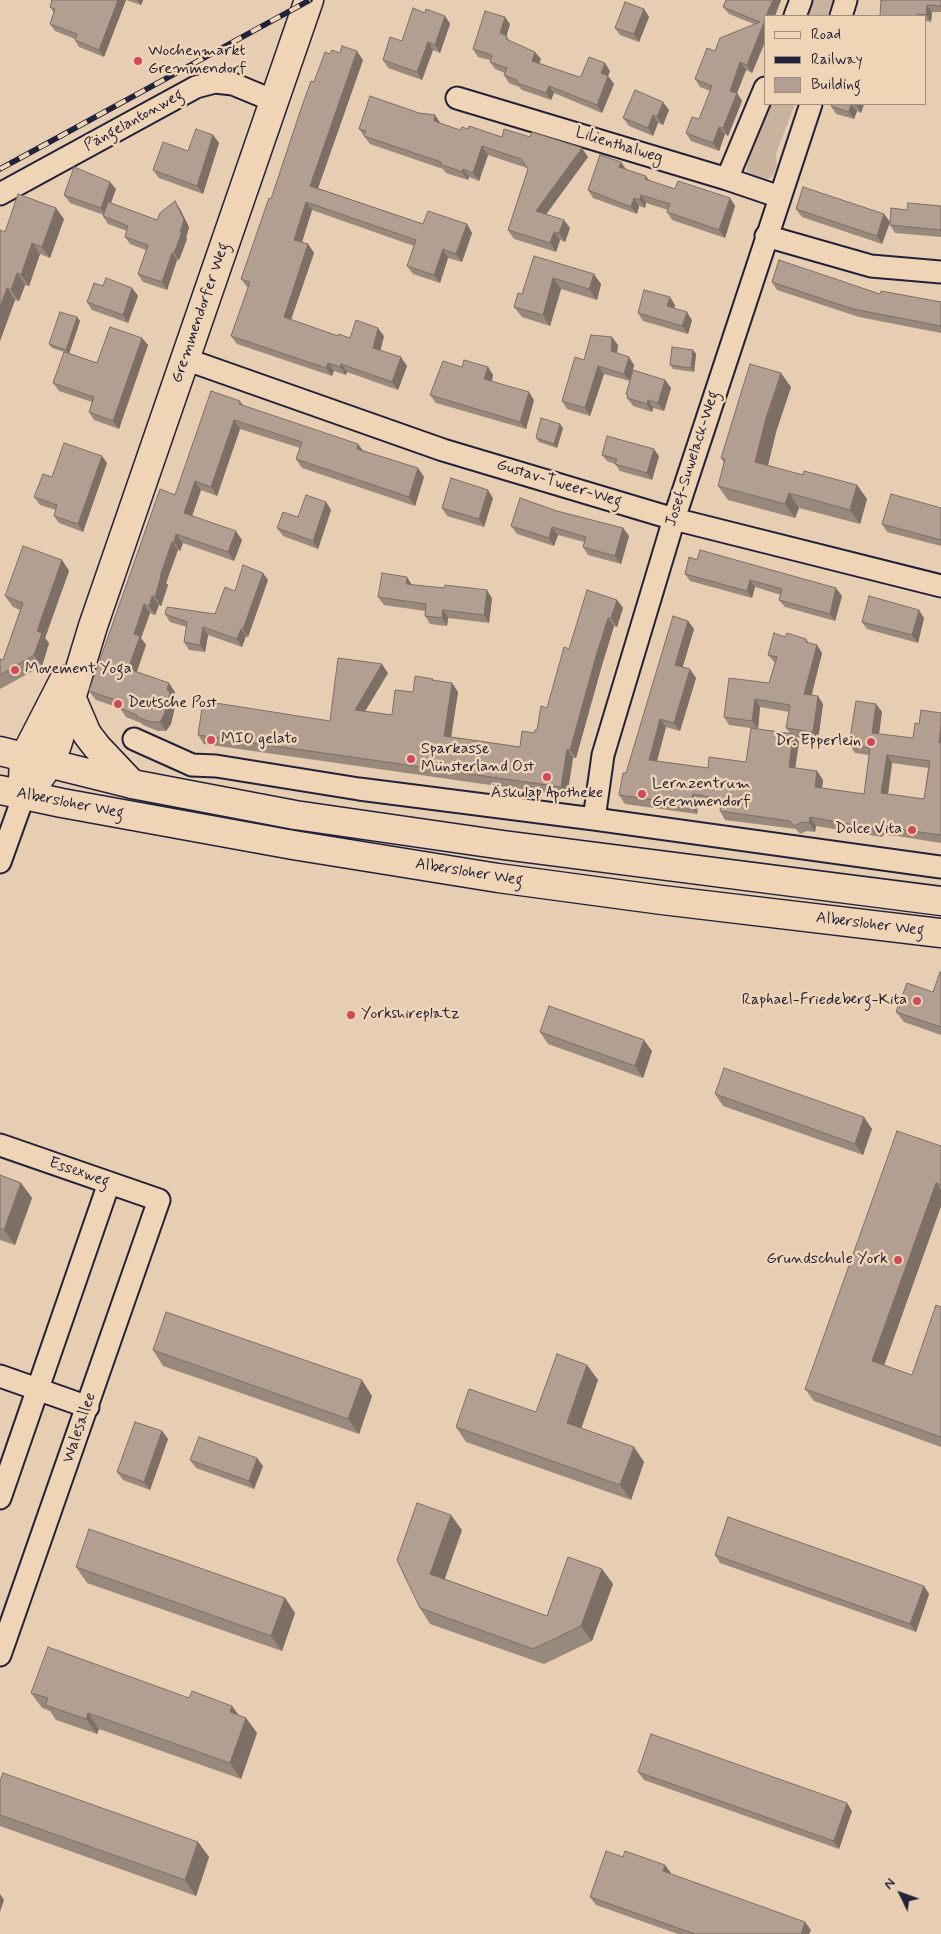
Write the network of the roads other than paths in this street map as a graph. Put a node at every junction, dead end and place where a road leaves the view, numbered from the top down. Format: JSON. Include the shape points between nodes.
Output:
{"nodes":[{"id":1,"x":309,"y":0,"type":"edge"},
{"id":2,"x":801,"y":0,"type":"edge"},
{"id":3,"x":846,"y":0,"type":"edge"},
{"id":4,"x":794,"y":15,"type":"edge"},
{"id":5,"x":840,"y":15,"type":"edge"},
{"id":6,"x":764,"y":90,"type":"edge"},
{"id":7,"x":457,"y":98,"type":"dead end"},
{"id":8,"x":274,"y":101,"type":"junction"},
{"id":9,"x":811,"y":105,"type":"edge"},
{"id":10,"x":727,"y":179,"type":"junction"},
{"id":11,"x":0,"y":194,"type":"edge"},
{"id":12,"x":780,"y":197,"type":"junction"},
{"id":13,"x":766,"y":236,"type":"junction"},
{"id":14,"x":941,"y":272,"type":"edge"},
{"id":15,"x":185,"y":359,"type":"junction"},
{"id":16,"x":674,"y":518,"type":"junction"},
{"id":17,"x":941,"y":586,"type":"edge"},
{"id":18,"x":93,"y":626,"type":"junction"},
{"id":19,"x":72,"y":699,"type":"junction"},
{"id":20,"x":134,"y":740,"type":"dead end"},
{"id":21,"x":24,"y":758,"type":"edge"},
{"id":22,"x":192,"y":765,"type":"junction"},
{"id":23,"x":132,"y":784,"type":"junction"},
{"id":24,"x":171,"y":792,"type":"junction"},
{"id":25,"x":12,"y":793,"type":"edge"},
{"id":26,"x":594,"y":819,"type":"junction"},
{"id":27,"x":0,"y":862,"type":"edge"},
{"id":28,"x":941,"y":867,"type":"edge"},
{"id":29,"x":941,"y":901,"type":"edge"},
{"id":30,"x":941,"y":933,"type":"edge"},
{"id":31,"x":0,"y":1145,"type":"edge"},
{"id":32,"x":109,"y":1183,"type":"junction"},
{"id":33,"x":158,"y":1200,"type":"joint"},
{"id":34,"x":0,"y":1376,"type":"edge"},
{"id":35,"x":38,"y":1390,"type":"junction"},
{"id":36,"x":88,"y":1407,"type":"junction"},
{"id":37,"x":0,"y":1498,"type":"edge"},
{"id":38,"x":0,"y":1655,"type":"edge"}],
"edges":[{"from":1,"to":8,"type":"main road","name":"Gremmendorfer Weg"},
{"from":2,"to":4,"type":"street"},
{"from":3,"to":5,"type":"street"},
{"from":6,"to":10,"type":"street"},
{"from":7,"to":10,"type":"street","name":"Lilienthalweg"},
{"from":8,"to":11,"type":"street","name":"Pängelantonweg","via":[[233,84],[215,82],[196,87]]},
{"from":8,"to":15,"type":"main road","name":"Gremmendorfer Weg"},
{"from":9,"to":12,"type":"street","name":"Josef-Suwelack-Weg"},
{"from":10,"to":12,"type":"street","name":"Lilienthalweg"},
{"from":12,"to":13,"type":"street","name":"Josef-Suwelack-Weg"},
{"from":13,"to":14,"type":"street","via":[[871,266]]},
{"from":13,"to":16,"type":"street","name":"Josef-Suwelack-Weg"},
{"from":15,"to":16,"type":"street","name":"Gustav-Tweer-Weg","via":[[443,450]]},
{"from":15,"to":18,"type":"main road","name":"Gremmendorfer Weg"},
{"from":16,"to":17,"type":"street","name":"Gustav-Tweer-Weg"},
{"from":16,"to":26,"type":"street","name":"Josef-Suwelack-Weg","via":[[603,755]]},
{"from":18,"to":19,"type":"main road","name":"Gremmendorfer Weg"},
{"from":18,"to":21,"type":"main road","name":"Gremmendorfer Weg"},
{"from":19,"to":21,"type":"main road","name":"Gremmendorfer Weg","via":[[57,745]]},
{"from":19,"to":23,"type":"main road","via":[[87,734]]},
{"from":20,"to":22,"type":"street"},
{"from":21,"to":23,"type":"main road","name":"Albersloher Weg"},
{"from":21,"to":25,"type":"main road","name":"Gremmendorfer Weg","via":[[23,776]]},
{"from":22,"to":24,"type":"street"},
{"from":22,"to":26,"type":"street"},
{"from":23,"to":24,"type":"main road","name":"Albersloher Weg"},
{"from":24,"to":29,"type":"main road","name":"Albersloher Weg","via":[[295,815],[503,845]]},
{"from":25,"to":27,"type":"street"},
{"from":25,"to":30,"type":"main road","name":"Albersloher Weg","via":[[293,845],[498,878]]},
{"from":26,"to":28,"type":"street"},
{"from":31,"to":32,"type":"street","name":"Essexweg"},
{"from":32,"to":33,"type":"street","name":"Essexweg"},
{"from":32,"to":35,"type":"street"},
{"from":33,"to":36,"type":"street","name":"Walesallee"},
{"from":34,"to":35,"type":"street"},
{"from":35,"to":36,"type":"street"},
{"from":35,"to":37,"type":"street"},
{"from":36,"to":38,"type":"street","name":"Walesallee"}]}
